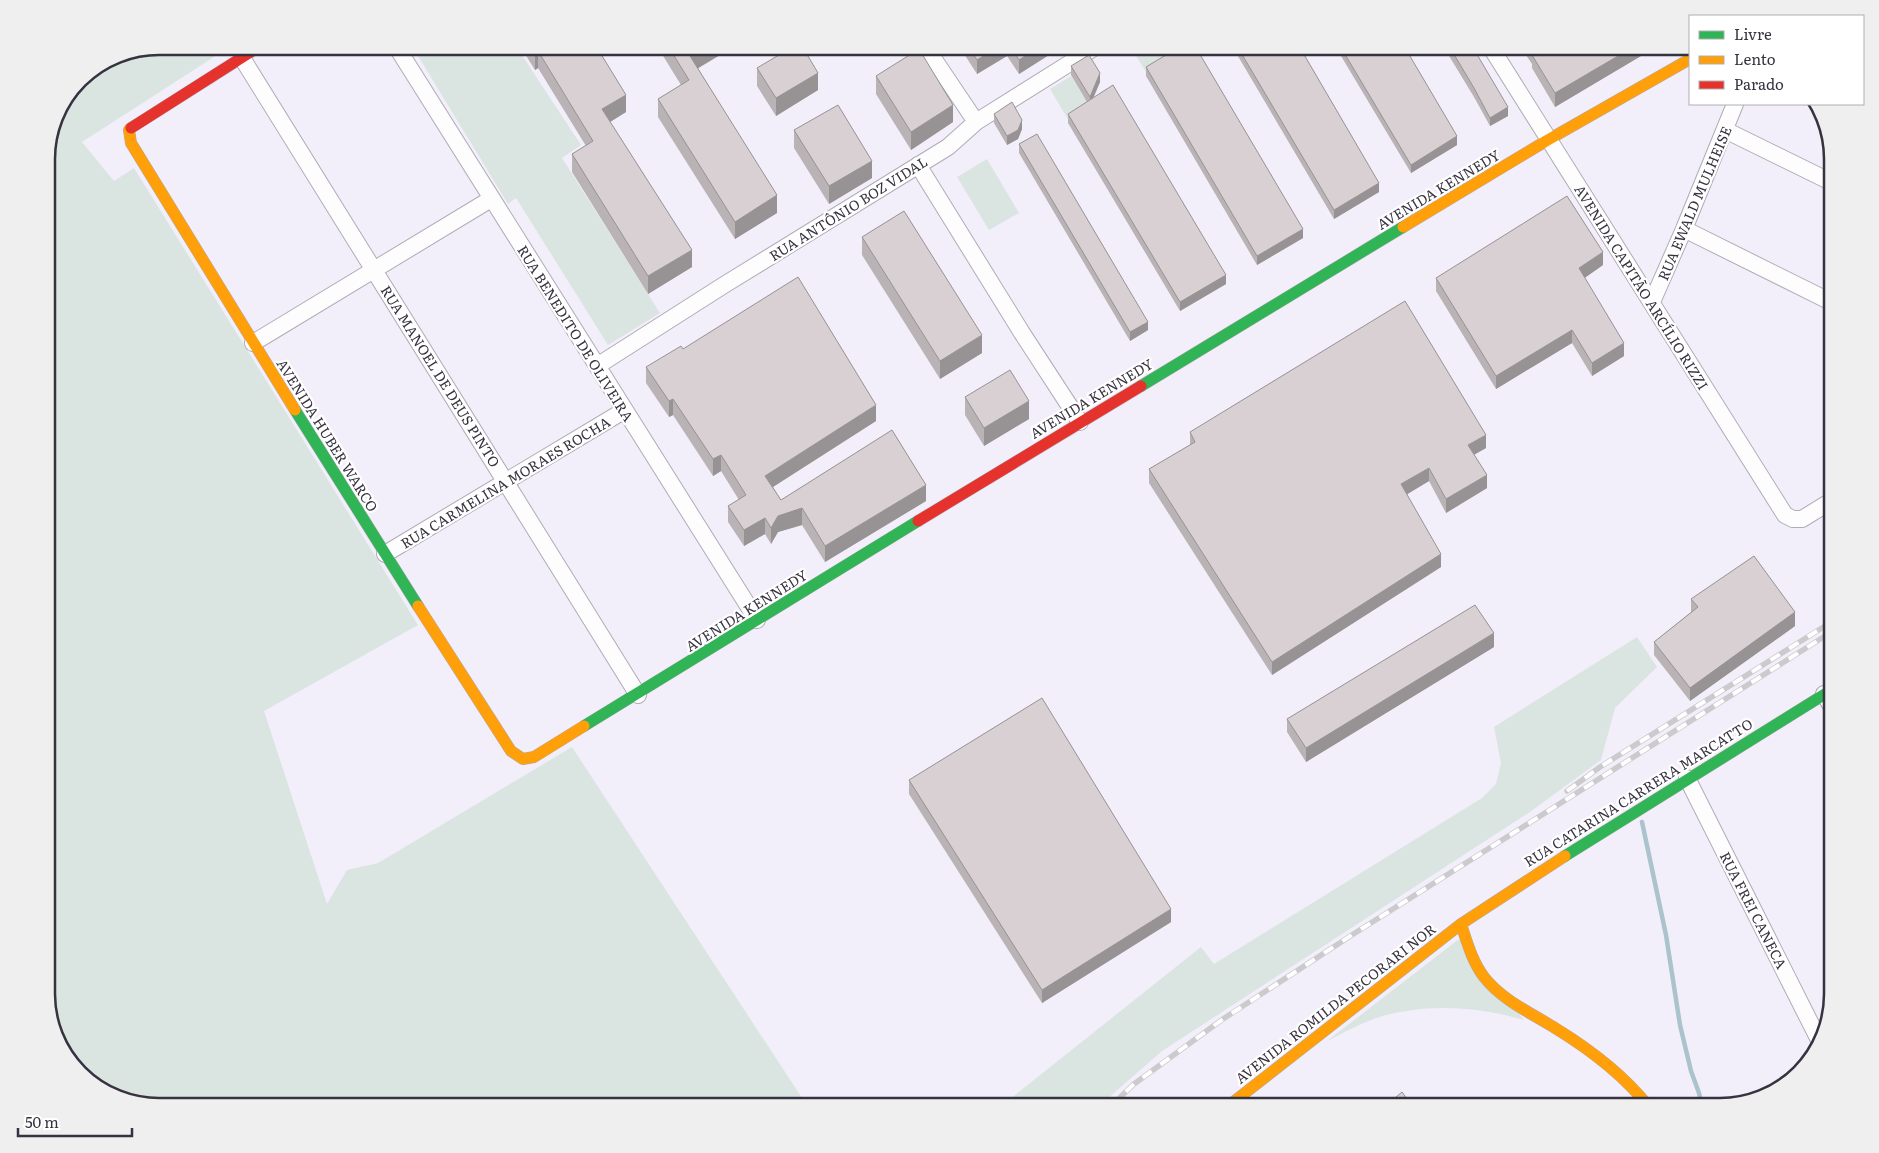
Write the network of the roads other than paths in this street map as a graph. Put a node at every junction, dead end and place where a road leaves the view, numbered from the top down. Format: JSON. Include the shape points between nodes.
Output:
{"nodes":[{"id":1,"x":246,"y":55,"type":"edge"},
{"id":2,"x":402,"y":55,"type":"edge"},
{"id":3,"x":931,"y":55,"type":"edge"},
{"id":4,"x":1083,"y":55,"type":"edge"},
{"id":5,"x":1496,"y":55,"type":"edge"},
{"id":6,"x":242,"y":58,"type":"junction"},
{"id":7,"x":1689,"y":60,"type":"edge"},
{"id":8,"x":1735,"y":105,"type":"edge"},
{"id":9,"x":976,"y":122,"type":"junction"},
{"id":10,"x":1725,"y":130,"type":"junction"},
{"id":11,"x":1550,"y":140,"type":"junction"},
{"id":12,"x":918,"y":164,"type":"junction"},
{"id":13,"x":1824,"y":179,"type":"edge"},
{"id":14,"x":491,"y":199,"type":"junction"},
{"id":15,"x":1684,"y":229,"type":"junction"},
{"id":16,"x":375,"y":269,"type":"junction"},
{"id":17,"x":1824,"y":299,"type":"edge"},
{"id":18,"x":1652,"y":302,"type":"junction"},
{"id":19,"x":252,"y":343,"type":"junction"},
{"id":20,"x":597,"y":366,"type":"junction"},
{"id":21,"x":625,"y":410,"type":"junction"},
{"id":22,"x":1080,"y":422,"type":"junction"},
{"id":23,"x":506,"y":482,"type":"junction"},
{"id":24,"x":1824,"y":505,"type":"edge"},
{"id":25,"x":385,"y":554,"type":"junction"},
{"id":26,"x":756,"y":620,"type":"junction"},
{"id":27,"x":1824,"y":694,"type":"edge"},
{"id":28,"x":638,"y":695,"type":"junction"},
{"id":29,"x":511,"y":751,"type":"joint"},
{"id":30,"x":1687,"y":778,"type":"junction"},
{"id":31,"x":1461,"y":924,"type":"junction"},
{"id":32,"x":1816,"y":1034,"type":"edge"},
{"id":33,"x":1239,"y":1098,"type":"edge"},
{"id":34,"x":1642,"y":1098,"type":"edge"}],
"edges":[{"from":1,"to":6,"type":"street"},
{"from":2,"to":14,"type":"street","name":"RUA BENEDITO DE OLIVEIRA"},
{"from":3,"to":9,"type":"street"},
{"from":4,"to":9,"type":"street","name":"RUA ANTÔNIO BOZ VIDAL"},
{"from":5,"to":11,"type":"street","name":"AVENIDA CAPITÃO ARCÍLIO RIZZI"},
{"from":6,"to":16,"type":"street","name":"RUA MANOEL DE DEUS PINTO"},
{"from":6,"to":19,"type":"street","name":"AVENIDA HUBER WARCO","via":[[129,130],[131,143]]},
{"from":7,"to":11,"type":"street","name":"AVENIDA KENNEDY"},
{"from":8,"to":10,"type":"street","name":"RUA EWALD MULHEISE"},
{"from":9,"to":12,"type":"street","name":"RUA ANTÔNIO BOZ VIDAL","via":[[948,147]]},
{"from":10,"to":13,"type":"street"},
{"from":10,"to":15,"type":"street","name":"RUA EWALD MULHEISE"},
{"from":11,"to":18,"type":"street","name":"AVENIDA CAPITÃO ARCÍLIO RIZZI"},
{"from":11,"to":22,"type":"street","name":"AVENIDA KENNEDY"},
{"from":12,"to":20,"type":"street","name":"RUA ANTÔNIO BOZ VIDAL"},
{"from":12,"to":22,"type":"street"},
{"from":14,"to":16,"type":"street"},
{"from":14,"to":20,"type":"street","name":"RUA BENEDITO DE OLIVEIRA"},
{"from":15,"to":17,"type":"street"},
{"from":15,"to":18,"type":"street","name":"RUA EWALD MULHEISE"},
{"from":16,"to":19,"type":"street"},
{"from":16,"to":23,"type":"street","name":"RUA MANOEL DE DEUS PINTO"},
{"from":18,"to":24,"type":"street","name":"AVENIDA CAPITÃO ARCÍLIO RIZZI","via":[[1785,515],[1801,519]]},
{"from":19,"to":25,"type":"street","name":"AVENIDA HUBER WARCO"},
{"from":20,"to":21,"type":"street","name":"RUA BENEDITO DE OLIVEIRA"},
{"from":21,"to":23,"type":"street","name":"RUA CARMELINA MORAES ROCHA"},
{"from":21,"to":26,"type":"street","name":"RUA BENEDITO DE OLIVEIRA"},
{"from":22,"to":26,"type":"street","name":"AVENIDA KENNEDY"},
{"from":23,"to":25,"type":"street","name":"RUA CARMELINA MORAES ROCHA"},
{"from":23,"to":28,"type":"street","name":"RUA MANOEL DE DEUS PINTO"},
{"from":25,"to":29,"type":"street","name":"AVENIDA HUBER WARCO"},
{"from":26,"to":28,"type":"street","name":"AVENIDA KENNEDY"},
{"from":27,"to":30,"type":"street","name":"RUA CATARINA CARRERA MARCATTO"},
{"from":28,"to":29,"type":"street","name":"AVENIDA KENNEDY","via":[[534,757],[523,759]]},
{"from":30,"to":31,"type":"street","name":"RUA CATARINA CARRERA MARCATTO"},
{"from":30,"to":32,"type":"street","name":"RUA FREI CANECA"},
{"from":31,"to":33,"type":"street","name":"AVENIDA ROMILDA PECORARI NOR"},
{"from":31,"to":34,"type":"street","via":[[1472,956],[1488,982],[1506,998],[1620,1073]]}]}
